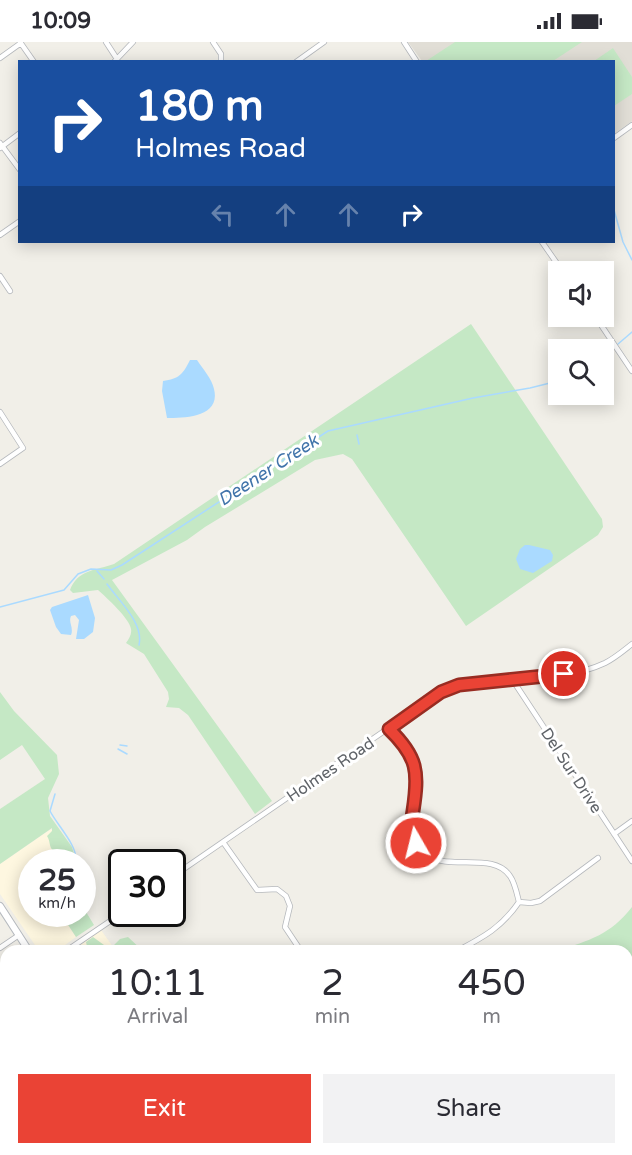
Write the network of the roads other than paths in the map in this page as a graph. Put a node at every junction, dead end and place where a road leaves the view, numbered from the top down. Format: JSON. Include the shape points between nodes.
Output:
{"nodes":[{"id":1,"x":106,"y":42,"type":"edge"},
{"id":2,"x":133,"y":42,"type":"edge"},
{"id":3,"x":213,"y":42,"type":"edge"},
{"id":4,"x":324,"y":42,"type":"edge"},
{"id":5,"x":404,"y":42,"type":"edge"},
{"id":6,"x":21,"y":43,"type":"edge"},
{"id":7,"x":0,"y":58,"type":"edge"},
{"id":8,"x":33,"y":60,"type":"edge"},
{"id":9,"x":116,"y":60,"type":"edge"},
{"id":10,"x":221,"y":60,"type":"edge"},
{"id":11,"x":299,"y":60,"type":"edge"},
{"id":12,"x":416,"y":60,"type":"edge"},
{"id":13,"x":632,"y":126,"type":"edge"},
{"id":14,"x":18,"y":134,"type":"edge"},
{"id":15,"x":615,"y":137,"type":"edge"},
{"id":16,"x":1,"y":145,"type":"edge"},
{"id":17,"x":18,"y":167,"type":"edge"},
{"id":18,"x":18,"y":223,"type":"edge"},
{"id":19,"x":0,"y":235,"type":"edge"},
{"id":20,"x":543,"y":243,"type":"edge"},
{"id":21,"x":555,"y":261,"type":"edge"},
{"id":22,"x":0,"y":276,"type":"edge"},
{"id":23,"x":10,"y":291,"type":"dead end"},
{"id":24,"x":602,"y":327,"type":"edge"},
{"id":25,"x":632,"y":371,"type":"edge"},
{"id":26,"x":0,"y":412,"type":"edge"},
{"id":27,"x":0,"y":464,"type":"edge"},
{"id":28,"x":632,"y":644,"type":"edge"},
{"id":29,"x":512,"y":679,"type":"junction"},
{"id":30,"x":389,"y":729,"type":"junction"},
{"id":31,"x":632,"y":822,"type":"edge"},
{"id":32,"x":614,"y":834,"type":"junction"},
{"id":33,"x":223,"y":843,"type":"junction"},
{"id":34,"x":598,"y":858,"type":"dead end"},
{"id":35,"x":632,"y":861,"type":"edge"},
{"id":36,"x":186,"y":868,"type":"edge"},
{"id":37,"x":519,"y":902,"type":"junction"},
{"id":38,"x":0,"y":906,"type":"edge"},
{"id":39,"x":108,"y":922,"type":"edge"},
{"id":40,"x":19,"y":935,"type":"junction"},
{"id":41,"x":4,"y":945,"type":"edge"},
{"id":42,"x":25,"y":945,"type":"edge"},
{"id":43,"x":75,"y":945,"type":"edge"},
{"id":44,"x":297,"y":945,"type":"edge"},
{"id":45,"x":468,"y":945,"type":"edge"}],
"edges":[{"from":1,"to":9,"type":"street"},
{"from":2,"to":9,"type":"street"},
{"from":3,"to":10,"type":"street"},
{"from":4,"to":11,"type":"street"},
{"from":5,"to":12,"type":"street"},
{"from":6,"to":7,"type":"street"},
{"from":6,"to":8,"type":"street"},
{"from":13,"to":15,"type":"street"},
{"from":14,"to":16,"type":"street"},
{"from":16,"to":17,"type":"street"},
{"from":18,"to":19,"type":"street"},
{"from":20,"to":21,"type":"street"},
{"from":22,"to":23,"type":"street"},
{"from":24,"to":25,"type":"street"},
{"from":26,"to":27,"type":"street","via":[[23,447]]},
{"from":28,"to":29,"type":"street","name":"Holmes Road","via":[[590,669]]},
{"from":29,"to":30,"type":"street","name":"Holmes Road","via":[[459,685],[441,692]]},
{"from":29,"to":32,"type":"street","name":"Del Sur Drive"},
{"from":30,"to":33,"type":"street","name":"Holmes Road"},
{"from":30,"to":37,"type":"street","via":[[415,764],[410,829],[416,843],[430,857],[442,861],[501,868],[512,878]]},
{"from":31,"to":32,"type":"street"},
{"from":32,"to":35,"type":"street","name":"Del Sur Drive"},
{"from":33,"to":36,"type":"street","name":"Holmes Road"},
{"from":33,"to":44,"type":"street","via":[[257,890],[277,890],[286,896],[290,906],[285,927]]},
{"from":34,"to":37,"type":"street","via":[[540,901]]},
{"from":37,"to":45,"type":"street","via":[[508,919]]},
{"from":38,"to":40,"type":"main road"},
{"from":39,"to":43,"type":"street"},
{"from":40,"to":41,"type":"street"},
{"from":40,"to":42,"type":"main road"}]}
